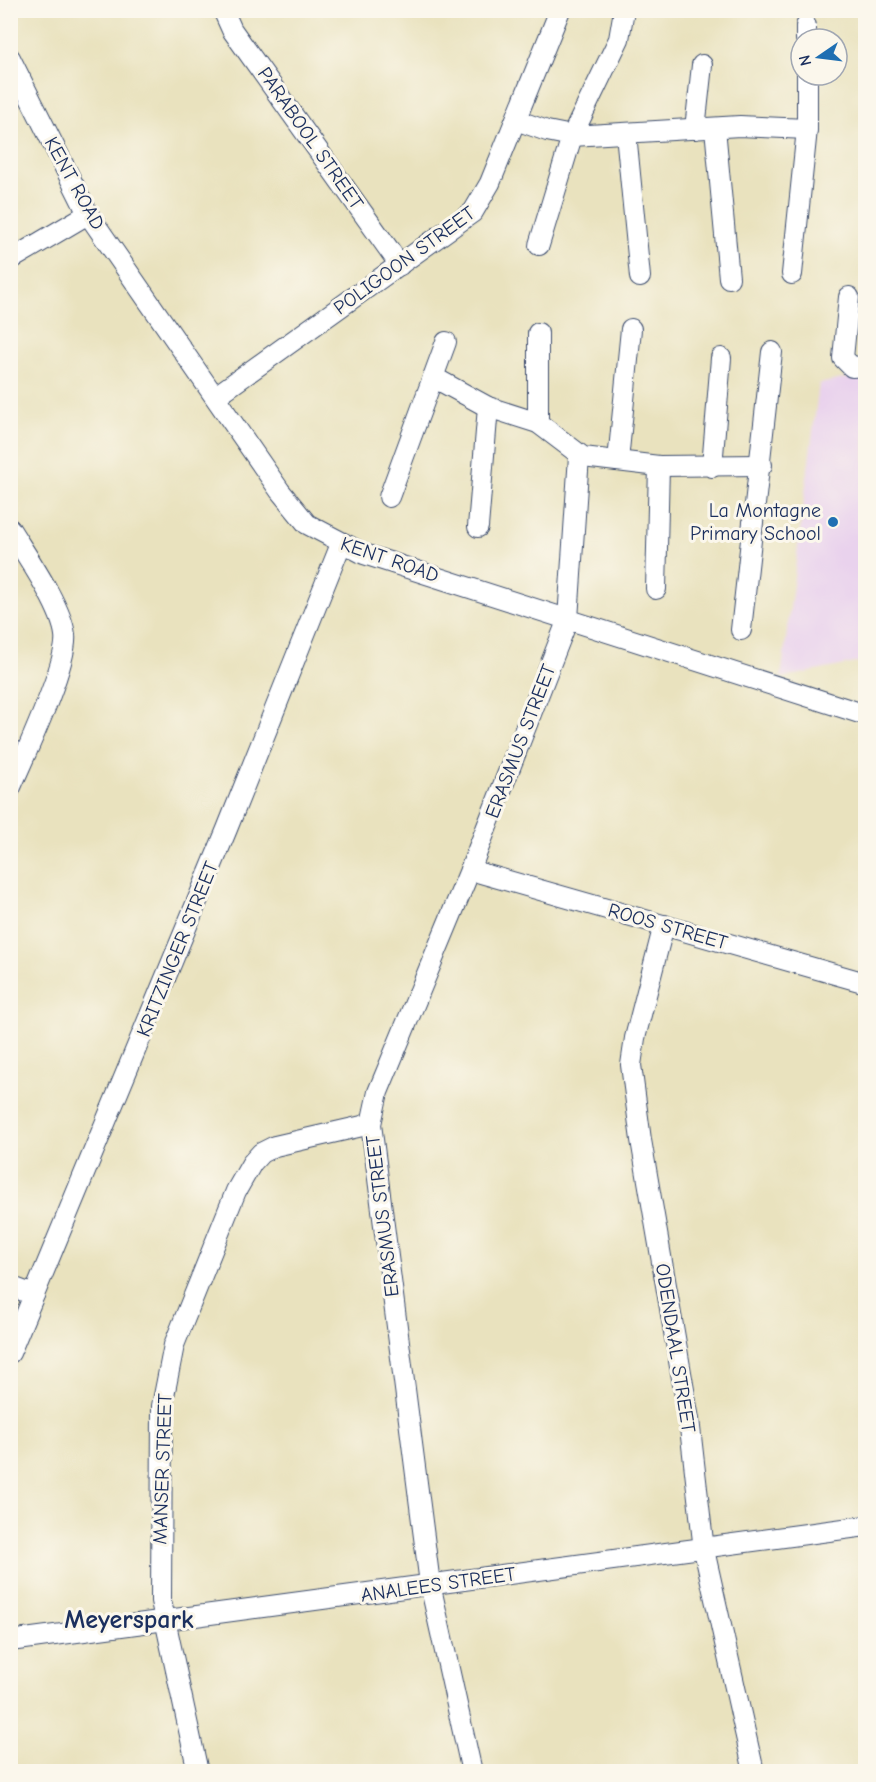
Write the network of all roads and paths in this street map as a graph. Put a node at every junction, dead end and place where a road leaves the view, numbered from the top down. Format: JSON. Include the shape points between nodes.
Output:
{"nodes":[{"id":1,"x":223,"y":10,"type":"edge"},
{"id":2,"x":560,"y":10,"type":"edge"},
{"id":3,"x":624,"y":10,"type":"edge"},
{"id":4,"x":10,"y":58,"type":"edge"},
{"id":5,"x":702,"y":65,"type":"dead end"},
{"id":6,"x":807,"y":87,"type":"edge"},
{"id":7,"x":516,"y":120,"type":"junction"},
{"id":8,"x":715,"y":128,"type":"junction"},
{"id":9,"x":694,"y":129,"type":"junction"},
{"id":10,"x":807,"y":129,"type":"junction"},
{"id":11,"x":626,"y":133,"type":"junction"},
{"id":12,"x":572,"y":136,"type":"junction"},
{"id":13,"x":88,"y":213,"type":"junction"},
{"id":14,"x":539,"y":245,"type":"dead end"},
{"id":15,"x":10,"y":260,"type":"edge"},
{"id":16,"x":400,"y":265,"type":"junction"},
{"id":17,"x":792,"y":274,"type":"dead end"},
{"id":18,"x":640,"y":277,"type":"dead end"},
{"id":19,"x":729,"y":278,"type":"dead end"},
{"id":20,"x":849,"y":297,"type":"dead end"},
{"id":21,"x":631,"y":329,"type":"dead end"},
{"id":22,"x":538,"y":333,"type":"dead end"},
{"id":23,"x":446,"y":342,"type":"dead end"},
{"id":24,"x":772,"y":352,"type":"dead end"},
{"id":25,"x":721,"y":358,"type":"dead end"},
{"id":26,"x":866,"y":366,"type":"edge"},
{"id":27,"x":433,"y":377,"type":"junction"},
{"id":28,"x":216,"y":396,"type":"junction"},
{"id":29,"x":488,"y":406,"type":"junction"},
{"id":30,"x":538,"y":423,"type":"junction"},
{"id":31,"x":579,"y":456,"type":"junction"},
{"id":32,"x":618,"y":461,"type":"junction"},
{"id":33,"x":762,"y":465,"type":"junction"},
{"id":34,"x":658,"y":466,"type":"junction"},
{"id":35,"x":712,"y":467,"type":"junction"},
{"id":36,"x":389,"y":497,"type":"dead end"},
{"id":37,"x":478,"y":527,"type":"dead end"},
{"id":38,"x":10,"y":529,"type":"edge"},
{"id":39,"x":341,"y":544,"type":"junction"},
{"id":40,"x":656,"y":589,"type":"dead end"},
{"id":41,"x":568,"y":619,"type":"junction"},
{"id":42,"x":741,"y":630,"type":"dead end"},
{"id":43,"x":866,"y":715,"type":"edge"},
{"id":44,"x":10,"y":789,"type":"edge"},
{"id":45,"x":470,"y":870,"type":"junction"},
{"id":46,"x":664,"y":925,"type":"junction"},
{"id":47,"x":866,"y":983,"type":"edge"},
{"id":48,"x":371,"y":1124,"type":"junction"},
{"id":49,"x":10,"y":1286,"type":"edge"},
{"id":50,"x":34,"y":1295,"type":"junction"},
{"id":51,"x":10,"y":1353,"type":"edge"},
{"id":52,"x":866,"y":1526,"type":"edge"},
{"id":53,"x":704,"y":1550,"type":"junction"},
{"id":54,"x":430,"y":1584,"type":"junction"},
{"id":55,"x":164,"y":1619,"type":"junction"},
{"id":56,"x":10,"y":1641,"type":"edge"},
{"id":57,"x":198,"y":1772,"type":"edge"},
{"id":58,"x":472,"y":1772,"type":"edge"},
{"id":59,"x":754,"y":1772,"type":"edge"}],
"edges":[{"from":1,"to":16,"type":"street","name":"PARABOOL STREET","via":[[232,30]]},
{"from":2,"to":7,"type":"street","name":"POLIGOON STREET"},
{"from":3,"to":12,"type":"street","via":[[619,39]]},
{"from":4,"to":13,"type":"street","name":"KENT ROAD"},
{"from":5,"to":9,"type":"street"},
{"from":6,"to":10,"type":"street"},
{"from":7,"to":12,"type":"street"},
{"from":7,"to":16,"type":"street","name":"POLIGOON STREET","via":[[481,202],[465,220]]},
{"from":8,"to":9,"type":"street"},
{"from":8,"to":10,"type":"street"},
{"from":8,"to":19,"type":"street"},
{"from":9,"to":11,"type":"street"},
{"from":10,"to":17,"type":"street"},
{"from":11,"to":12,"type":"street"},
{"from":11,"to":18,"type":"street"},
{"from":12,"to":14,"type":"street"},
{"from":13,"to":15,"type":"street"},
{"from":13,"to":28,"type":"street","name":"KENT ROAD"},
{"from":16,"to":28,"type":"street","name":"POLIGOON STREET"},
{"from":20,"to":26,"type":"street","via":[[843,358],[852,367]]},
{"from":21,"to":32,"type":"street"},
{"from":22,"to":30,"type":"street"},
{"from":23,"to":27,"type":"street"},
{"from":24,"to":33,"type":"street"},
{"from":25,"to":35,"type":"street"},
{"from":27,"to":29,"type":"street"},
{"from":27,"to":36,"type":"street"},
{"from":28,"to":39,"type":"street","name":"KENT ROAD","via":[[295,511],[307,524]]},
{"from":29,"to":30,"type":"street"},
{"from":29,"to":37,"type":"street"},
{"from":30,"to":31,"type":"street"},
{"from":31,"to":32,"type":"street"},
{"from":31,"to":41,"type":"street","name":"ERASMUS STREET"},
{"from":32,"to":34,"type":"street"},
{"from":33,"to":35,"type":"street"},
{"from":33,"to":42,"type":"street"},
{"from":34,"to":35,"type":"street"},
{"from":34,"to":40,"type":"street"},
{"from":38,"to":44,"type":"street","via":[[61,617],[66,644]]},
{"from":39,"to":41,"type":"street","name":"KENT ROAD"},
{"from":39,"to":50,"type":"street","name":"KRITZINGER STREET"},
{"from":41,"to":43,"type":"street","name":"KENT ROAD"},
{"from":41,"to":45,"type":"street","name":"ERASMUS STREET"},
{"from":45,"to":46,"type":"street","name":"ROOS STREET"},
{"from":45,"to":48,"type":"street","name":"ERASMUS STREET","via":[[381,1084]]},
{"from":46,"to":47,"type":"street","name":"ROOS STREET"},
{"from":46,"to":53,"type":"street","name":"ODENDAAL STREET","via":[[631,1065],[688,1419]]},
{"from":48,"to":54,"type":"street","name":"ERASMUS STREET"},
{"from":48,"to":55,"type":"street","name":"MANSER STREET","via":[[300,1138],[261,1153],[243,1176],[227,1212],[174,1345],[165,1383],[159,1529]]},
{"from":49,"to":50,"type":"street"},
{"from":50,"to":51,"type":"street","name":"KRITZINGER STREET"},
{"from":52,"to":53,"type":"street","name":"ANALEES STREET"},
{"from":53,"to":54,"type":"street","name":"ANALEES STREET"},
{"from":53,"to":59,"type":"street","name":"ODENDAAL STREET"},
{"from":54,"to":55,"type":"street","name":"ANALEES STREET"},
{"from":54,"to":58,"type":"street","name":"ERASMUS STREET"},
{"from":55,"to":56,"type":"street","name":"ANALEES STREET"},
{"from":55,"to":57,"type":"street","name":"MANSER STREET"}]}
